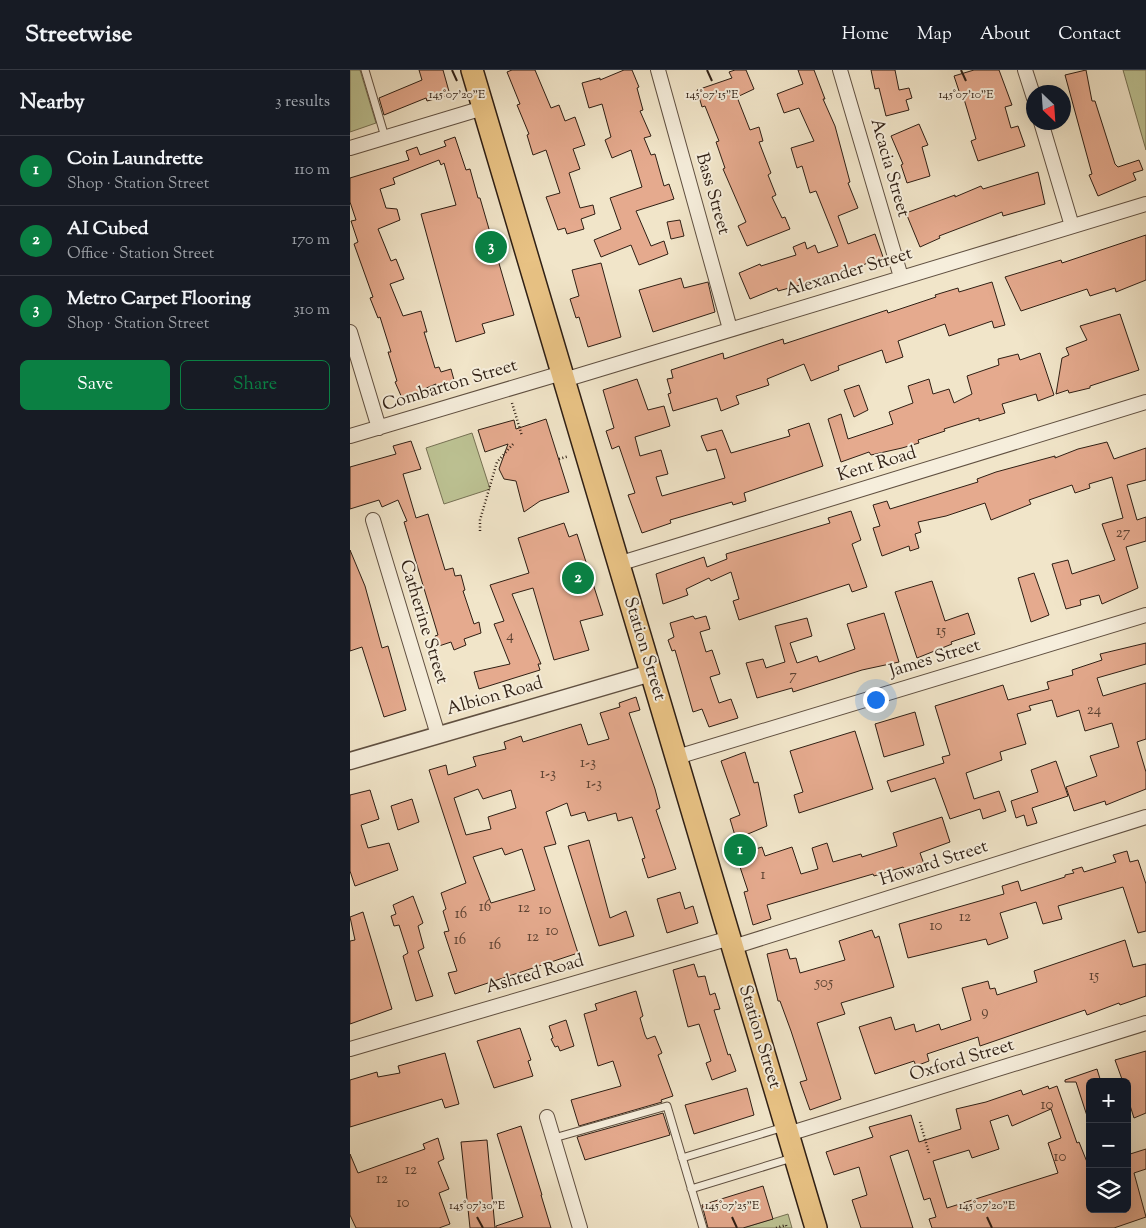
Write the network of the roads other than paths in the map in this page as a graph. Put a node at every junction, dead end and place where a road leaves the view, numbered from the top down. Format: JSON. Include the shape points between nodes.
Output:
{"nodes":[{"id":1,"x":365,"y":70,"type":"edge"},
{"id":2,"x":472,"y":70,"type":"edge"},
{"id":3,"x":658,"y":70,"type":"edge"},
{"id":4,"x":840,"y":70,"type":"edge"},
{"id":5,"x":1025,"y":70,"type":"edge"},
{"id":6,"x":1030,"y":85,"type":"edge"},
{"id":7,"x":483,"y":108,"type":"junction"},
{"id":8,"x":1043,"y":130,"type":"edge"},
{"id":9,"x":385,"y":137,"type":"junction"},
{"id":10,"x":350,"y":148,"type":"edge"},
{"id":11,"x":1146,"y":204,"type":"edge"},
{"id":12,"x":1072,"y":226,"type":"junction"},
{"id":13,"x":901,"y":277,"type":"junction"},
{"id":14,"x":730,"y":329,"type":"junction"},
{"id":15,"x":350,"y":332,"type":"edge"},
{"id":16,"x":563,"y":376,"type":"junction"},
{"id":17,"x":1146,"y":402,"type":"edge"},
{"id":18,"x":378,"y":428,"type":"junction"},
{"id":19,"x":350,"y":436,"type":"edge"},
{"id":20,"x":373,"y":520,"type":"dead end"},
{"id":21,"x":618,"y":564,"type":"junction"},
{"id":22,"x":1146,"y":615,"type":"edge"},
{"id":23,"x":651,"y":673,"type":"junction"},
{"id":24,"x":438,"y":735,"type":"junction"},
{"id":25,"x":676,"y":757,"type":"junction"},
{"id":26,"x":350,"y":761,"type":"edge"},
{"id":27,"x":1146,"y":817,"type":"edge"},
{"id":28,"x":731,"y":943,"type":"junction"},
{"id":29,"x":1146,"y":1023,"type":"edge"},
{"id":30,"x":350,"y":1049,"type":"edge"},
{"id":31,"x":547,"y":1117,"type":"dead end"},
{"id":32,"x":787,"y":1130,"type":"junction"},
{"id":33,"x":554,"y":1138,"type":"junction"},
{"id":34,"x":795,"y":1157,"type":"junction"},
{"id":35,"x":682,"y":1158,"type":"junction"},
{"id":36,"x":691,"y":1189,"type":"junction"},
{"id":37,"x":580,"y":1228,"type":"edge"},
{"id":38,"x":703,"y":1228,"type":"edge"},
{"id":39,"x":816,"y":1228,"type":"edge"}],
"edges":[{"from":1,"to":9,"type":"lane"},
{"from":2,"to":7,"type":"main road","name":"Station Street"},
{"from":3,"to":14,"type":"street","name":"Bass Street"},
{"from":4,"to":13,"type":"street","name":"Acacia Street"},
{"from":5,"to":6,"type":"street"},
{"from":7,"to":9,"type":"street"},
{"from":7,"to":16,"type":"main road","name":"Station Street"},
{"from":8,"to":12,"type":"street"},
{"from":9,"to":10,"type":"street"},
{"from":11,"to":12,"type":"street","name":"Alexander Street"},
{"from":12,"to":13,"type":"street","name":"Alexander Street"},
{"from":13,"to":14,"type":"street","name":"Alexander Street"},
{"from":14,"to":16,"type":"street","name":"Alexander Street"},
{"from":15,"to":18,"type":"street"},
{"from":16,"to":18,"type":"street","name":"Combarton Street"},
{"from":16,"to":21,"type":"main road","name":"Station Street"},
{"from":17,"to":21,"type":"street","name":"Kent Road"},
{"from":18,"to":19,"type":"street","name":"Combarton Street"},
{"from":20,"to":24,"type":"street","name":"Catherine Street"},
{"from":21,"to":23,"type":"main road","name":"Station Street"},
{"from":22,"to":25,"type":"street","name":"James Street"},
{"from":23,"to":24,"type":"street","name":"Albion Road"},
{"from":23,"to":25,"type":"main road","name":"Station Street"},
{"from":24,"to":26,"type":"street","name":"Albion Road"},
{"from":25,"to":28,"type":"main road","name":"Station Street"},
{"from":27,"to":28,"type":"street","name":"Howard Street"},
{"from":28,"to":30,"type":"street","name":"Ashted Road"},
{"from":28,"to":32,"type":"main road","name":"Station Street"},
{"from":29,"to":32,"type":"street","name":"Oxford Street"},
{"from":31,"to":33,"type":"street"},
{"from":32,"to":34,"type":"main road","name":"Station Street"},
{"from":32,"to":35,"type":"lane"},
{"from":33,"to":35,"type":"lane","via":[[667,1106]]},
{"from":33,"to":37,"type":"street"},
{"from":34,"to":36,"type":"lane"},
{"from":34,"to":39,"type":"main road","name":"Station Street"},
{"from":35,"to":36,"type":"lane"},
{"from":36,"to":38,"type":"lane"}]}
